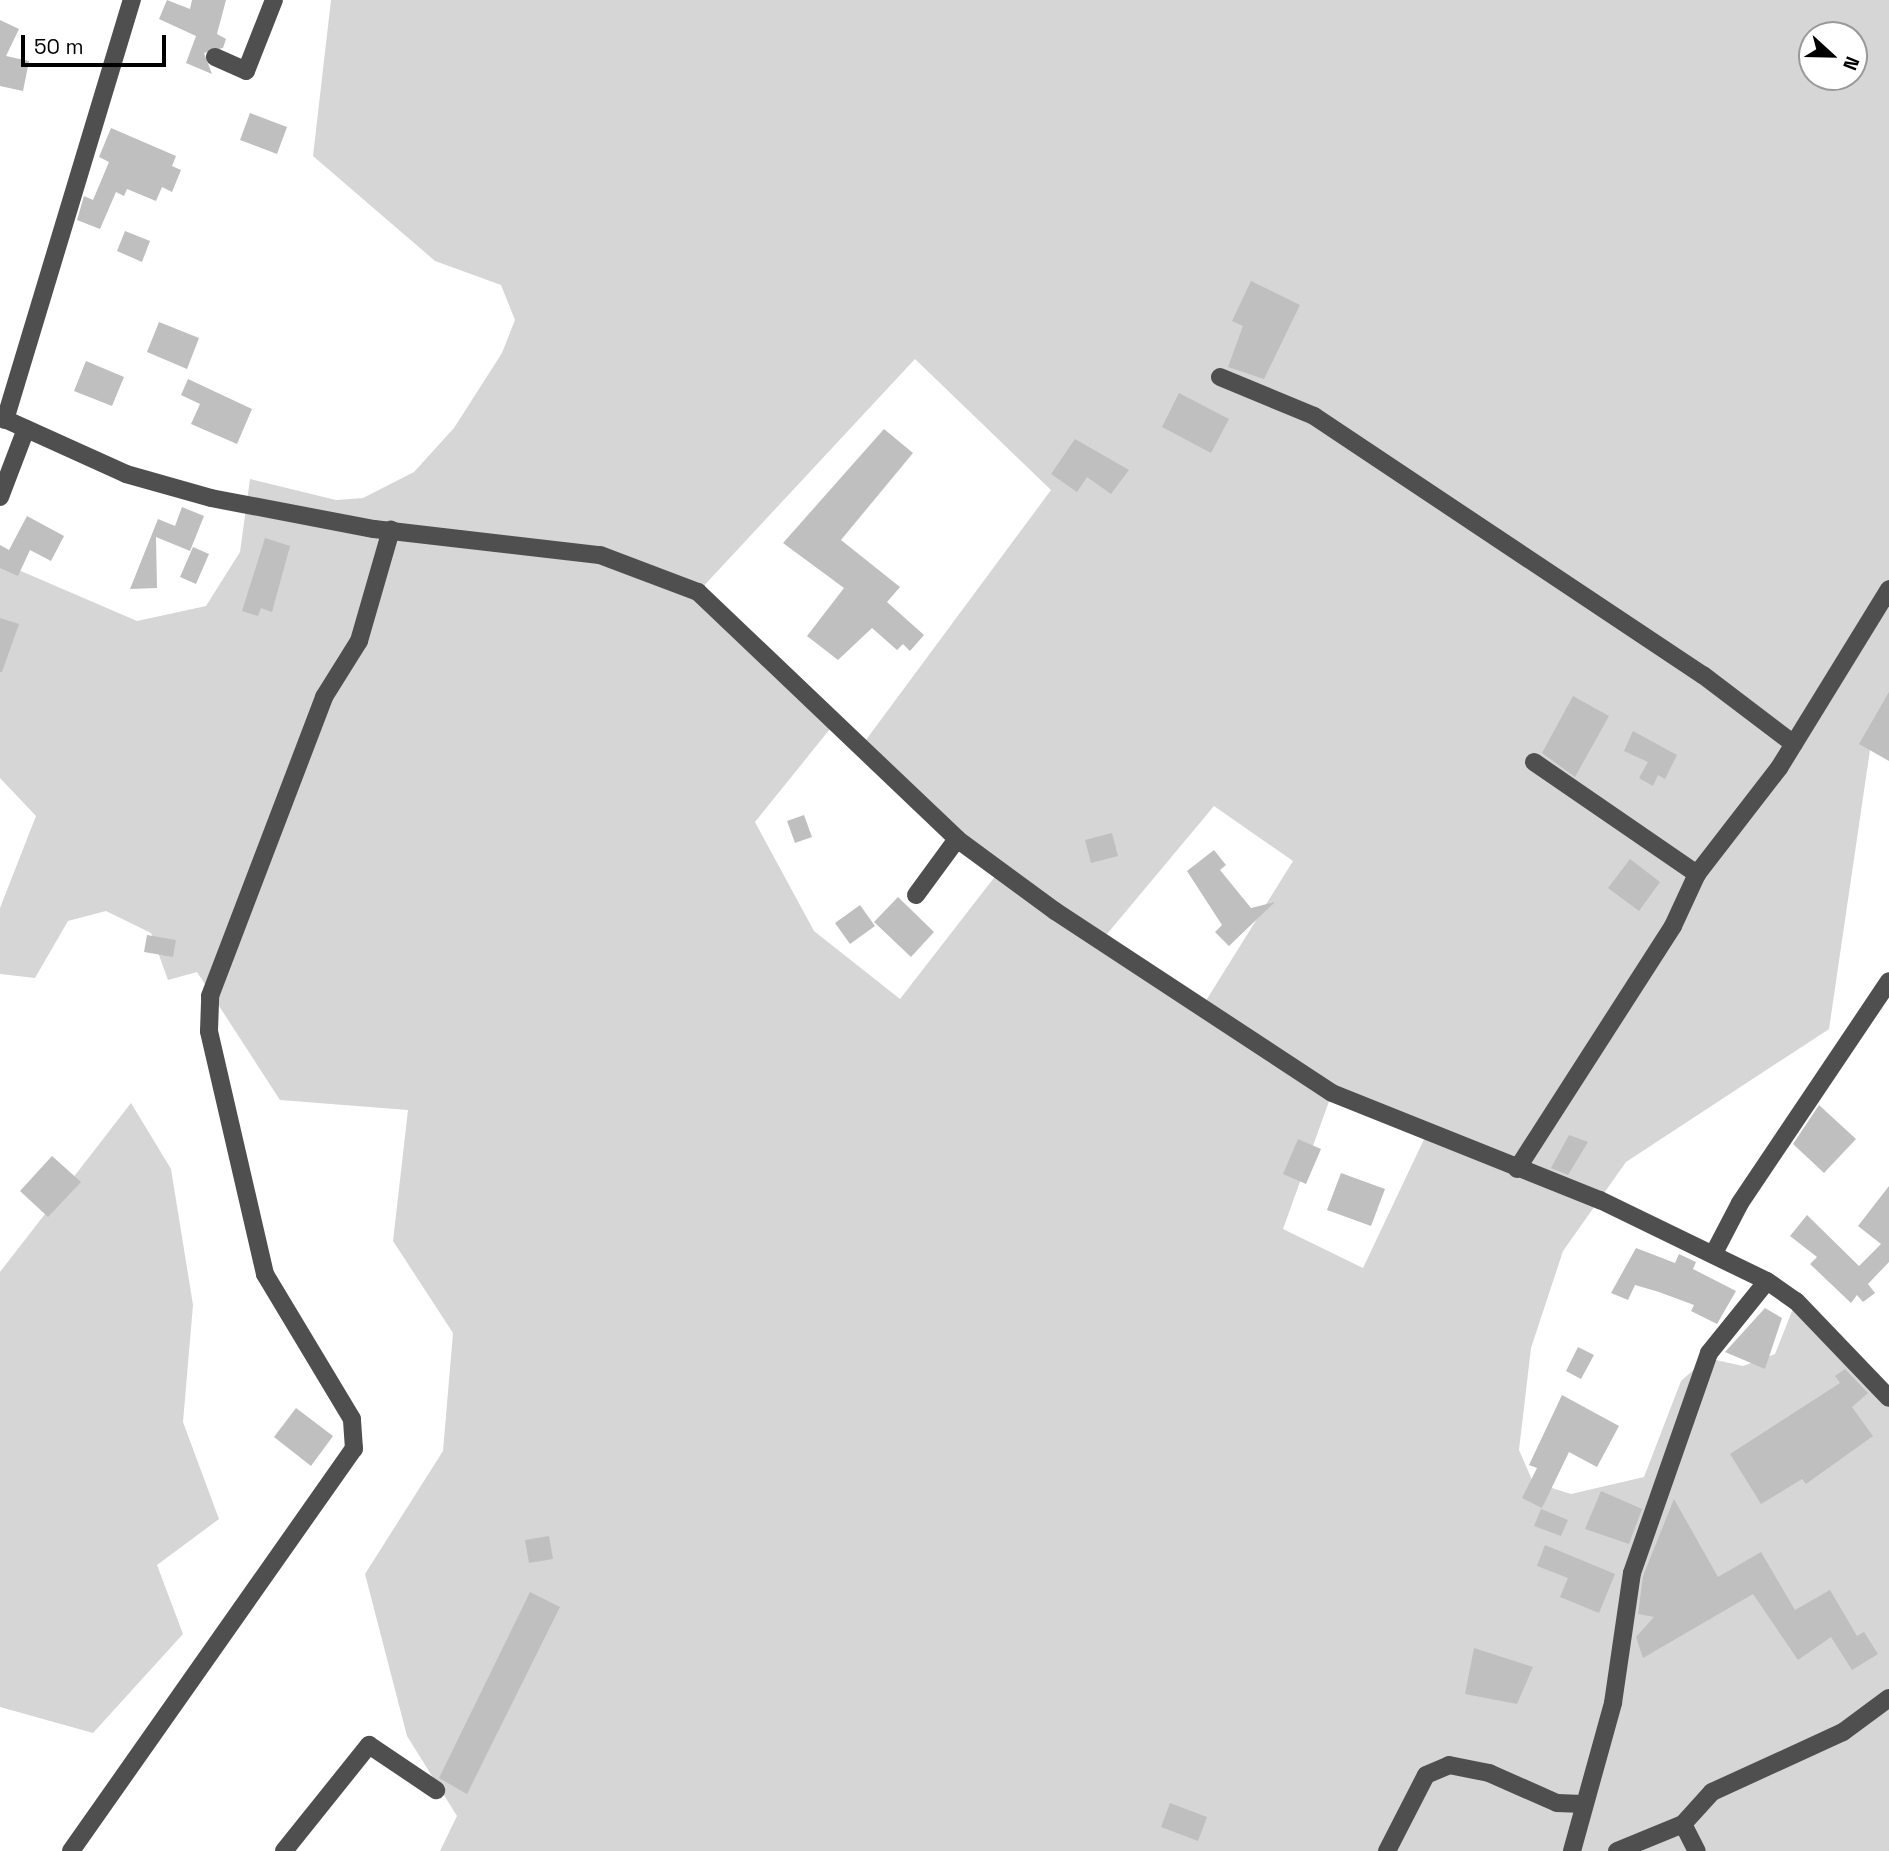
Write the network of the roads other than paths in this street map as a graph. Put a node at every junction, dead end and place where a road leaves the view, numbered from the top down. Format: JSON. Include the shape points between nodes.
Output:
{"nodes":[{"id":1,"x":132,"y":0,"type":"edge"},
{"id":2,"x":274,"y":0,"type":"edge"},
{"id":3,"x":215,"y":57,"type":"dead end"},
{"id":4,"x":1220,"y":377,"type":"dead end"},
{"id":5,"x":3,"y":419,"type":"edge"},
{"id":6,"x":26,"y":429,"type":"junction"},
{"id":7,"x":0,"y":497,"type":"edge"},
{"id":8,"x":391,"y":530,"type":"junction"},
{"id":9,"x":1889,"y":589,"type":"edge"},
{"id":10,"x":1794,"y":744,"type":"junction"},
{"id":11,"x":1534,"y":762,"type":"dead end"},
{"id":12,"x":957,"y":839,"type":"junction"},
{"id":13,"x":1697,"y":874,"type":"junction"},
{"id":14,"x":916,"y":895,"type":"dead end"},
{"id":15,"x":1889,"y":981,"type":"edge"},
{"id":16,"x":1517,"y":1169,"type":"junction"},
{"id":17,"x":1714,"y":1253,"type":"junction"},
{"id":18,"x":1767,"y":1281,"type":"junction"},
{"id":19,"x":1889,"y":1398,"type":"edge"},
{"id":20,"x":1889,"y":1698,"type":"edge"},
{"id":21,"x":436,"y":1790,"type":"dead end"},
{"id":22,"x":1583,"y":1804,"type":"junction"},
{"id":23,"x":1683,"y":1824,"type":"junction"},
{"id":24,"x":71,"y":1851,"type":"edge"},
{"id":25,"x":284,"y":1851,"type":"edge"},
{"id":26,"x":1387,"y":1851,"type":"edge"},
{"id":27,"x":1572,"y":1851,"type":"edge"},
{"id":28,"x":1617,"y":1851,"type":"edge"},
{"id":29,"x":1697,"y":1851,"type":"edge"}],
"edges":[{"from":1,"to":5,"type":"street"},
{"from":2,"to":3,"type":"street","via":[[246,71]]},
{"from":4,"to":10,"type":"street","via":[[1314,416],[1703,675]]},
{"from":5,"to":6,"type":"street"},
{"from":6,"to":7,"type":"street"},
{"from":6,"to":8,"type":"street","via":[[126,474],[211,498]]},
{"from":8,"to":12,"type":"street","via":[[600,555],[698,592]]},
{"from":8,"to":24,"type":"street","via":[[359,641],[324,697],[210,996],[209,1031],[265,1274],[352,1419],[355,1449]]},
{"from":9,"to":10,"type":"street"},
{"from":10,"to":13,"type":"street"},
{"from":11,"to":13,"type":"street"},
{"from":12,"to":14,"type":"street"},
{"from":12,"to":16,"type":"street","via":[[1332,1093]]},
{"from":13,"to":16,"type":"street","via":[[1672,926]]},
{"from":15,"to":17,"type":"street","via":[[1740,1203]]},
{"from":16,"to":17,"type":"street"},
{"from":17,"to":18,"type":"street"},
{"from":18,"to":19,"type":"street","via":[[1796,1301]]},
{"from":18,"to":22,"type":"street","via":[[1709,1353],[1632,1573],[1613,1703]]},
{"from":20,"to":23,"type":"street","via":[[1843,1732],[1712,1792]]},
{"from":21,"to":25,"type":"street","via":[[369,1745]]},
{"from":22,"to":26,"type":"street","via":[[1557,1803],[1489,1773],[1449,1765],[1426,1774]]},
{"from":22,"to":27,"type":"street"},
{"from":23,"to":28,"type":"street"},
{"from":23,"to":29,"type":"street"}]}
